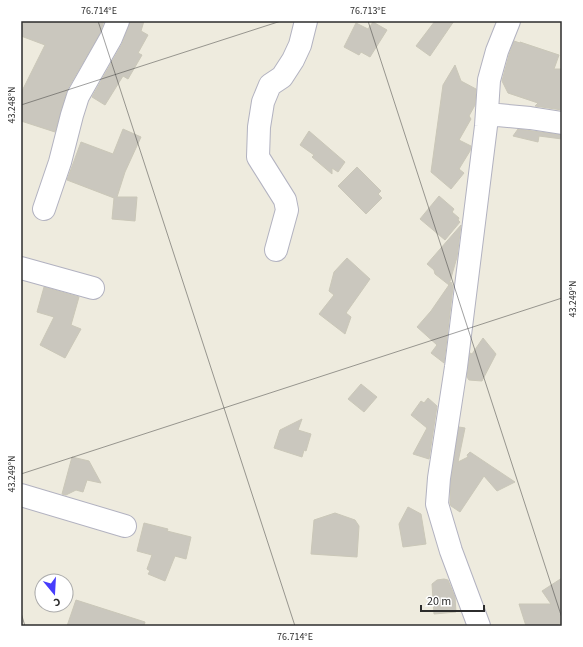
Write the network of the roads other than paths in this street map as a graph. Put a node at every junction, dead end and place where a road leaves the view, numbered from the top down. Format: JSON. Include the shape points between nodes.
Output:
{"nodes":[{"id":1,"x":118,"y":21,"type":"edge"},
{"id":2,"x":306,"y":21,"type":"edge"},
{"id":3,"x":509,"y":21,"type":"edge"},
{"id":4,"x":487,"y":114,"type":"junction"},
{"id":5,"x":562,"y":123,"type":"edge"},
{"id":6,"x":44,"y":210,"type":"dead end"},
{"id":7,"x":276,"y":250,"type":"dead end"},
{"id":8,"x":21,"y":268,"type":"edge"},
{"id":9,"x":93,"y":288,"type":"dead end"},
{"id":10,"x":21,"y":495,"type":"edge"},
{"id":11,"x":125,"y":526,"type":"dead end"},
{"id":12,"x":479,"y":626,"type":"edge"}],
"edges":[{"from":1,"to":6,"type":"street","via":[[78,96]]},
{"from":2,"to":7,"type":"street","via":[[293,60],[282,77],[270,85],[263,102],[259,127],[258,157],[285,200],[287,210]]},
{"from":3,"to":4,"type":"street","via":[[489,80]]},
{"from":4,"to":5,"type":"street"},
{"from":4,"to":12,"type":"street","via":[[456,367],[439,478],[438,504],[451,551]]},
{"from":8,"to":9,"type":"street"},
{"from":10,"to":11,"type":"street"}]}
